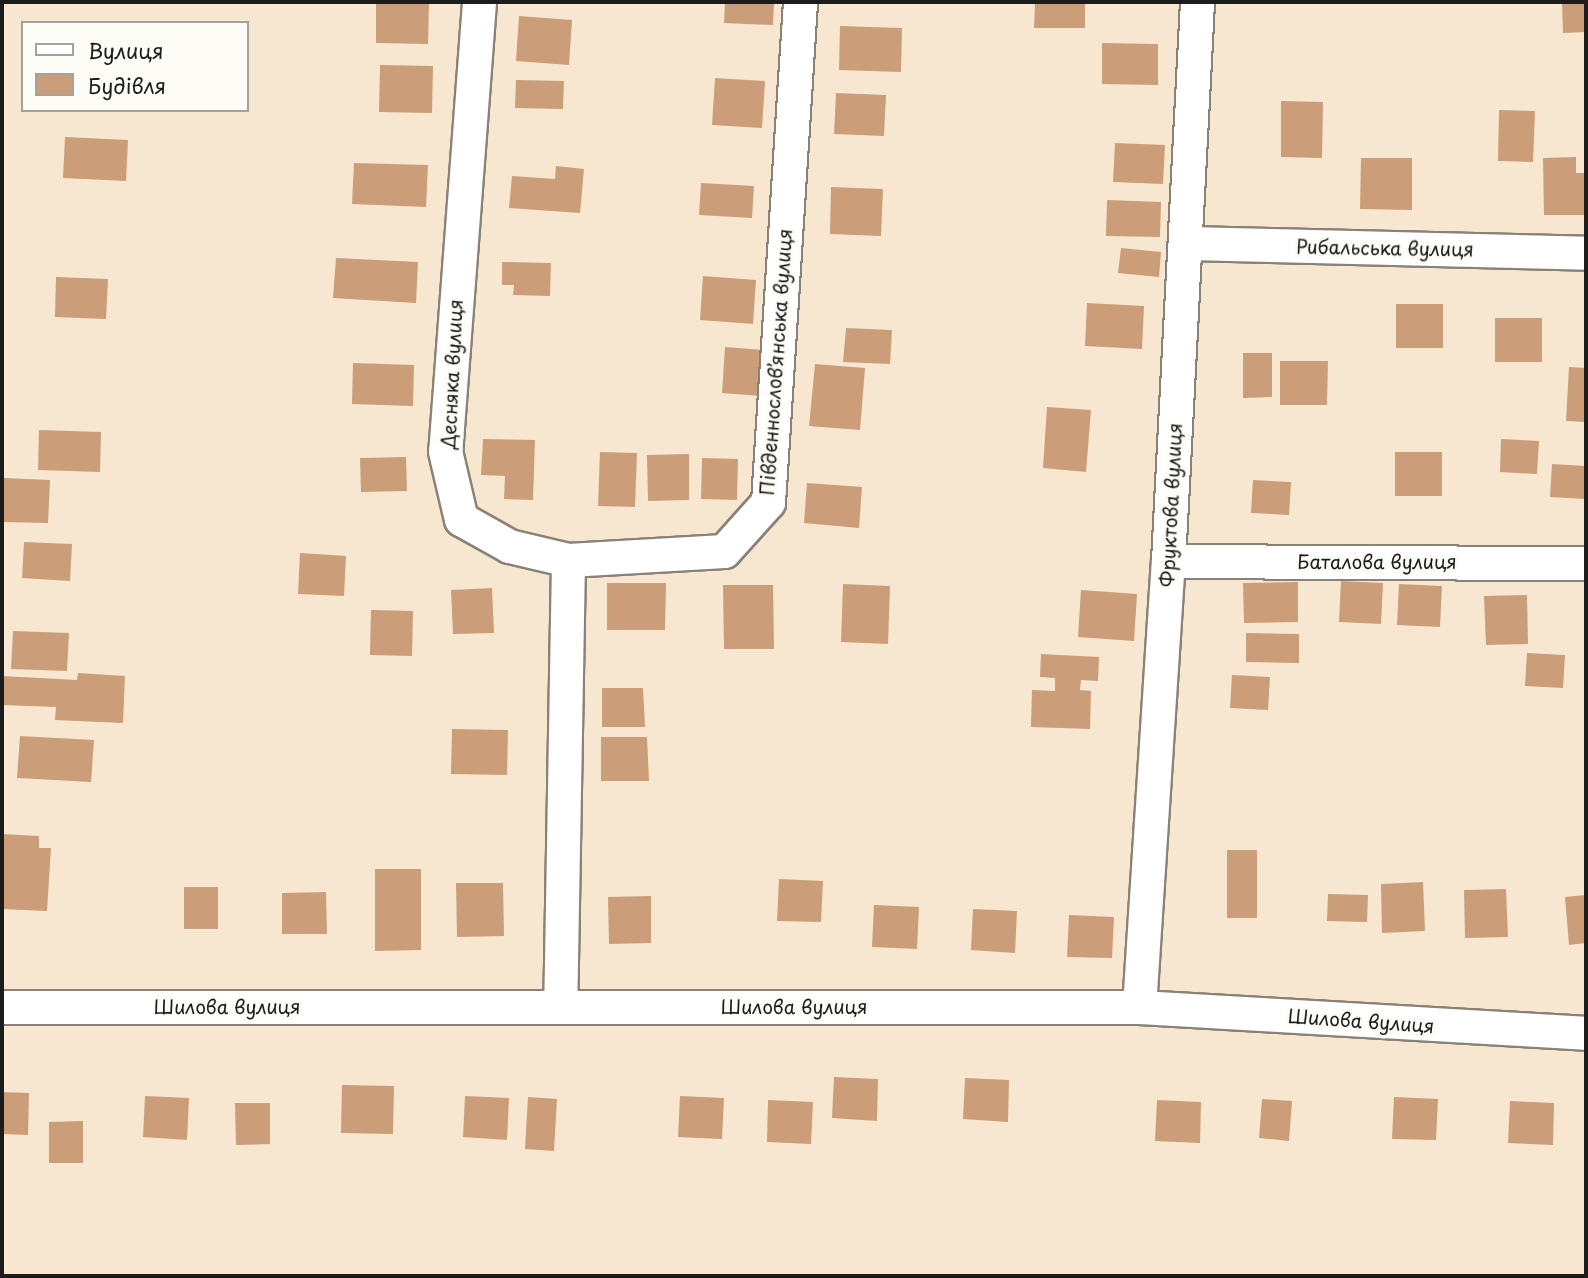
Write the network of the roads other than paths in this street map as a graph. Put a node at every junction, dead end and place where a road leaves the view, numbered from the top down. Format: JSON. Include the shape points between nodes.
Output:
{"nodes":[{"id":1,"x":478,"y":2,"type":"edge"},
{"id":2,"x":800,"y":2,"type":"edge"},
{"id":3,"x":1197,"y":2,"type":"edge"},
{"id":4,"x":1185,"y":243,"type":"junction"},
{"id":5,"x":1586,"y":253,"type":"edge"},
{"id":6,"x":568,"y":560,"type":"junction"},
{"id":7,"x":1168,"y":561,"type":"junction"},
{"id":8,"x":1586,"y":563,"type":"edge"},
{"id":9,"x":560,"y":1006,"type":"junction"},
{"id":10,"x":2,"y":1007,"type":"edge"},
{"id":11,"x":1139,"y":1007,"type":"junction"},
{"id":12,"x":1586,"y":1033,"type":"edge"}],
"edges":[{"from":1,"to":6,"type":"street","name":"Десняка вулиця","via":[[445,451],[461,519],[509,546]]},
{"from":2,"to":6,"type":"street","name":"Південнослов’янська вулиця","via":[[768,502],[724,551]]},
{"from":3,"to":4,"type":"street","name":"Фруктова вулиця"},
{"from":4,"to":5,"type":"street","name":"Рибальська вулиця"},
{"from":4,"to":7,"type":"street","name":"Фруктова вулиця"},
{"from":6,"to":9,"type":"street"},
{"from":7,"to":8,"type":"street","name":"Баталова вулиця"},
{"from":7,"to":11,"type":"street","name":"Фруктова вулиця"},
{"from":9,"to":10,"type":"street","name":"Шилова вулиця"},
{"from":9,"to":11,"type":"street","name":"Шилова вулиця"},
{"from":11,"to":12,"type":"street","name":"Шилова вулиця"}]}
